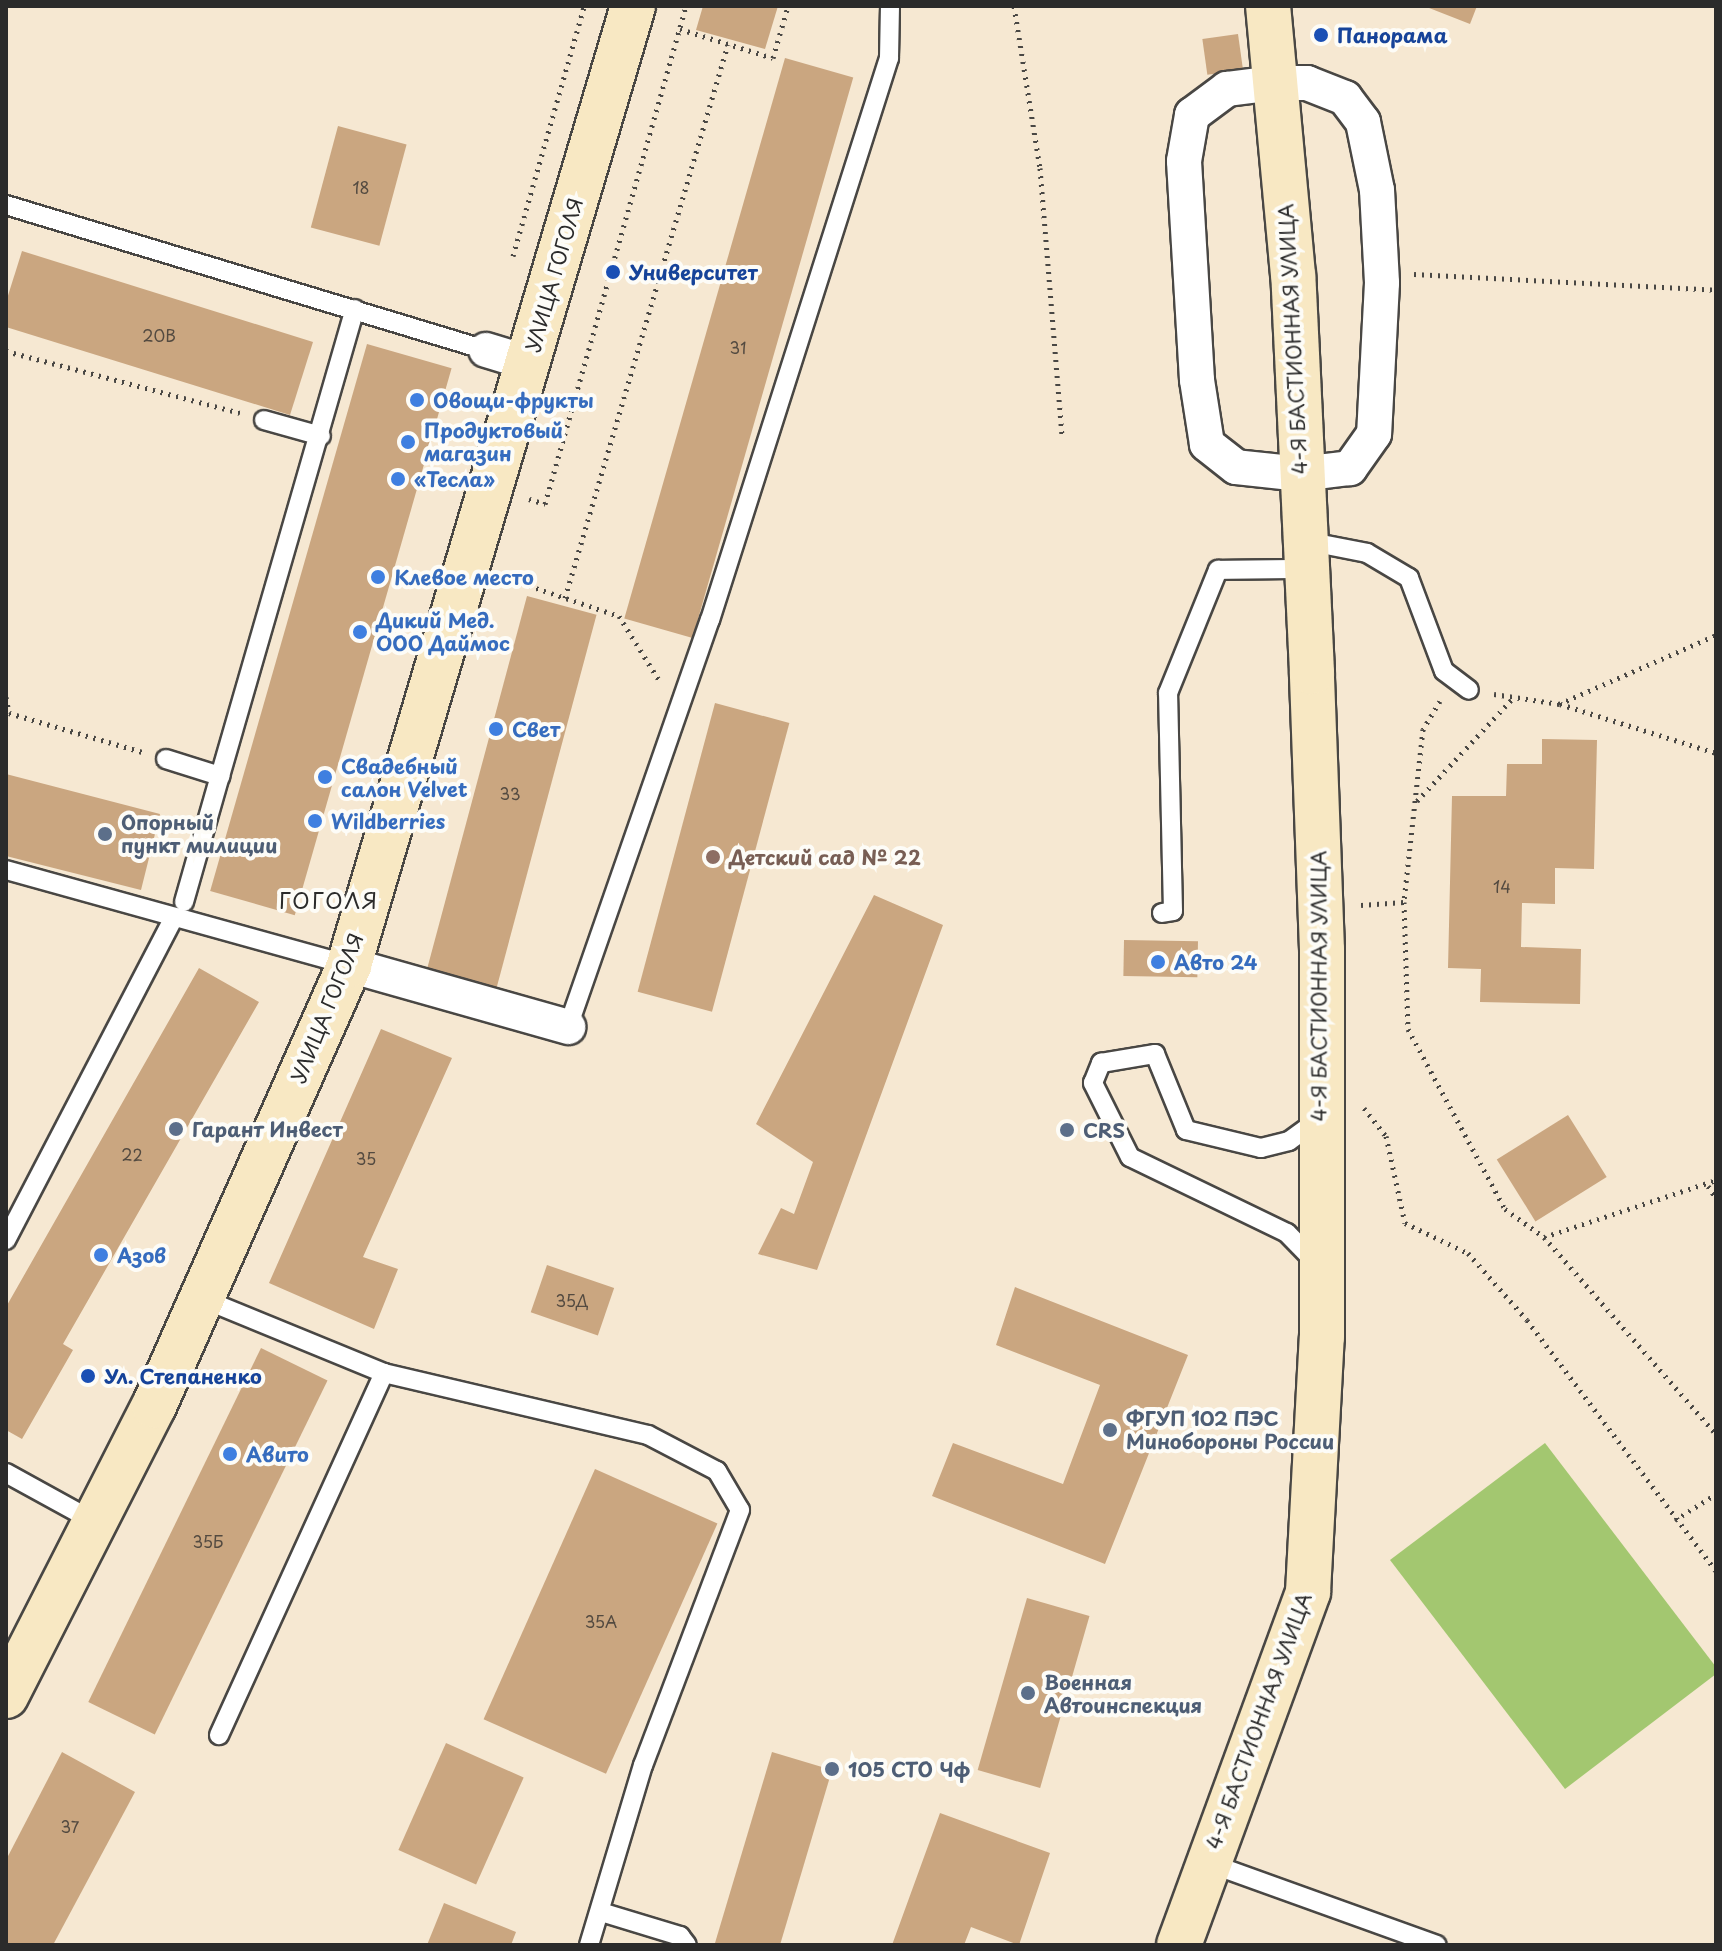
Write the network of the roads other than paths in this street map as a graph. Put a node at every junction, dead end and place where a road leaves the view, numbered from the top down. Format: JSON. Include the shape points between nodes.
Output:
{"nodes":[{"id":1,"x":633,"y":6,"type":"edge"},
{"id":2,"x":890,"y":6,"type":"edge"},
{"id":3,"x":1268,"y":6,"type":"edge"},
{"id":4,"x":1275,"y":83,"type":"junction"},
{"id":5,"x":6,"y":205,"type":"edge"},
{"id":6,"x":355,"y":309,"type":"junction"},
{"id":7,"x":486,"y":350,"type":"joint"},
{"id":8,"x":529,"y":363,"type":"junction"},
{"id":9,"x":264,"y":420,"type":"road end"},
{"id":10,"x":321,"y":436,"type":"junction"},
{"id":11,"x":1301,"y":474,"type":"junction"},
{"id":12,"x":1304,"y":555,"type":"junction"},
{"id":13,"x":1469,"y":690,"type":"road end"},
{"id":14,"x":166,"y":759,"type":"road end"},
{"id":15,"x":220,"y":776,"type":"junction"},
{"id":16,"x":6,"y":870,"type":"edge"},
{"id":17,"x":179,"y":910,"type":"junction"},
{"id":18,"x":1162,"y":913,"type":"dead end"},
{"id":19,"x":349,"y":965,"type":"junction"},
{"id":20,"x":568,"y":1027,"type":"joint"},
{"id":21,"x":1320,"y":1118,"type":"junction"},
{"id":22,"x":6,"y":1240,"type":"edge"},
{"id":23,"x":1321,"y":1269,"type":"junction"},
{"id":24,"x":201,"y":1298,"type":"junction"},
{"id":25,"x":384,"y":1373,"type":"junction"},
{"id":26,"x":6,"y":1473,"type":"edge"},
{"id":27,"x":98,"y":1524,"type":"junction"},
{"id":28,"x":6,"y":1696,"type":"edge"},
{"id":29,"x":219,"y":1735,"type":"dead end"},
{"id":30,"x":1209,"y":1863,"type":"junction"},
{"id":31,"x":601,"y":1912,"type":"junction"},
{"id":32,"x":589,"y":1945,"type":"edge"},
{"id":33,"x":687,"y":1945,"type":"edge"},
{"id":34,"x":1179,"y":1945,"type":"edge"},
{"id":35,"x":1437,"y":1945,"type":"edge"}],
"edges":[{"from":1,"to":8,"type":"main road","name":"УЛИЦА ГОГОЛЯ"},
{"from":2,"to":20,"type":"lane","via":[[889,58],[678,710]]},
{"from":3,"to":4,"type":"main road","name":"4-Я БАСТИОННАЯ УЛИЦА"},
{"from":4,"to":11,"type":"main road","name":"4-Я БАСТИОННАЯ УЛИЦА","via":[[1293,275]]},
{"from":4,"to":11,"type":"street","via":[[1307,83],[1345,98],[1363,122],[1377,190],[1382,283],[1374,434],[1350,468]]},
{"from":4,"to":11,"type":"street","via":[[1227,89],[1192,115],[1184,161],[1190,277],[1207,444],[1236,467]]},
{"from":5,"to":6,"type":"lane"},
{"from":6,"to":7,"type":"lane"},
{"from":6,"to":10,"type":"lane"},
{"from":7,"to":8,"type":"street"},
{"from":8,"to":19,"type":"main road","name":"УЛИЦА ГОГОЛЯ"},
{"from":9,"to":10,"type":"lane"},
{"from":10,"to":15,"type":"lane"},
{"from":11,"to":12,"type":"main road","name":"4-Я БАСТИОННАЯ УЛИЦА"},
{"from":12,"to":13,"type":"lane","via":[[1367,553],[1409,578],[1444,671]]},
{"from":12,"to":18,"type":"lane","via":[[1218,570],[1168,693],[1173,911]]},
{"from":12,"to":21,"type":"main road","name":"4-Я БАСТИОННАЯ УЛИЦА","via":[[1322,950]]},
{"from":14,"to":15,"type":"lane"},
{"from":15,"to":17,"type":"lane"},
{"from":16,"to":17,"type":"lane"},
{"from":17,"to":19,"type":"lane"},
{"from":17,"to":22,"type":"lane"},
{"from":19,"to":20,"type":"street"},
{"from":19,"to":24,"type":"main road","name":"УЛИЦА ГОГОЛЯ"},
{"from":21,"to":23,"type":"main road","name":"4-Я БАСТИОННАЯ УЛИЦА"},
{"from":21,"to":23,"type":"lane","via":[[1289,1141],[1261,1148],[1186,1130],[1155,1054],[1101,1063],[1093,1083],[1130,1157],[1287,1233]]},
{"from":23,"to":30,"type":"main road","name":"4-Я БАСТИОННАЯ УЛИЦА","via":[[1308,1592]]},
{"from":24,"to":25,"type":"lane"},
{"from":24,"to":27,"type":"main road","name":"УЛИЦА ГОГОЛЯ"},
{"from":25,"to":29,"type":"lane"},
{"from":25,"to":31,"type":"lane","via":[[648,1435],[717,1471],[740,1510],[643,1765]]},
{"from":26,"to":27,"type":"lane"},
{"from":27,"to":28,"type":"main road","name":"УЛИЦА ГОГОЛЯ"},
{"from":30,"to":34,"type":"main road","name":"4-Я БАСТИОННАЯ УЛИЦА"},
{"from":30,"to":35,"type":"lane"},
{"from":31,"to":32,"type":"lane"},
{"from":31,"to":33,"type":"lane","via":[[680,1936]]}]}
